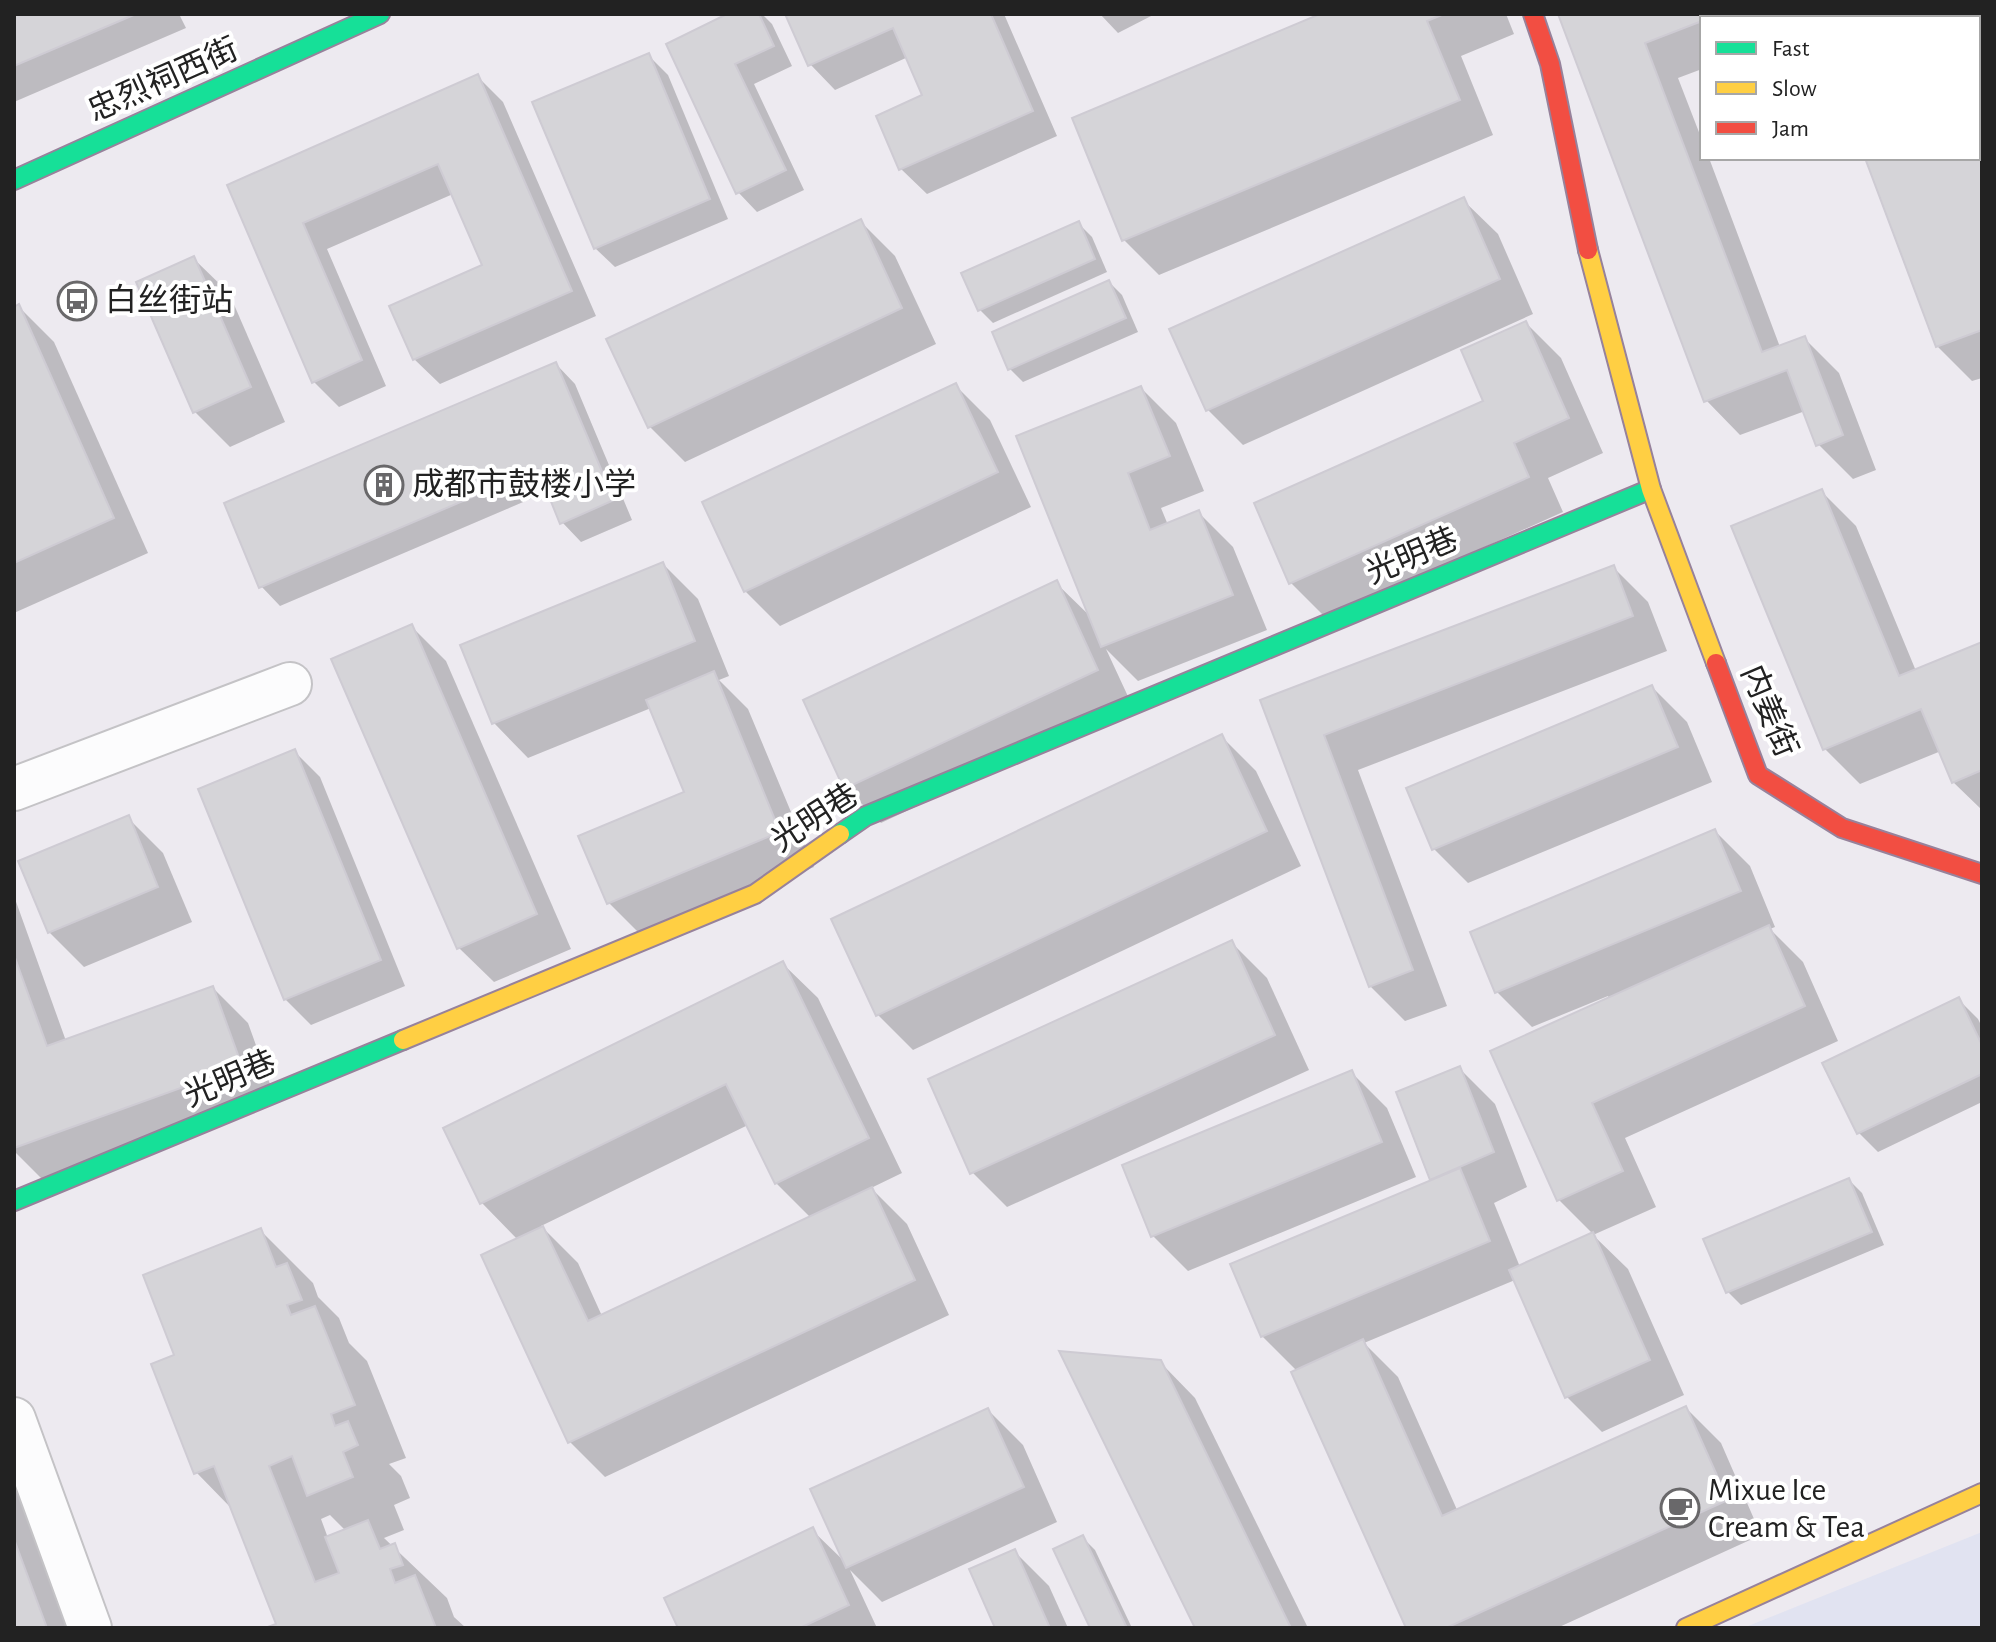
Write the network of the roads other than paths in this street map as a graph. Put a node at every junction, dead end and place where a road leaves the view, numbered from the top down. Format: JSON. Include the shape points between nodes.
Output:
{"nodes":[{"id":1,"x":380,"y":14,"type":"edge"},
{"id":2,"x":1533,"y":14,"type":"edge"},
{"id":3,"x":14,"y":180,"type":"edge"},
{"id":4,"x":1651,"y":489,"type":"junction"},
{"id":5,"x":290,"y":684,"type":"dead end"},
{"id":6,"x":14,"y":789,"type":"edge"},
{"id":7,"x":1982,"y":874,"type":"edge"},
{"id":8,"x":14,"y":1201,"type":"edge"},
{"id":9,"x":14,"y":1419,"type":"edge"},
{"id":10,"x":1982,"y":1493,"type":"edge"},
{"id":11,"x":90,"y":1628,"type":"edge"},
{"id":12,"x":1686,"y":1628,"type":"edge"}],
"edges":[{"from":1,"to":3,"type":"street","name":"忠烈祠西街"},
{"from":2,"to":4,"type":"street","name":"内姜街","via":[[1550,64],[1590,257]]},
{"from":4,"to":7,"type":"street","name":"内姜街","via":[[1758,775],[1842,828]]},
{"from":4,"to":8,"type":"street","name":"光明巷","via":[[866,816],[755,894]]},
{"from":5,"to":6,"type":"street"},
{"from":9,"to":11,"type":"street"},
{"from":10,"to":12,"type":"street"}]}
